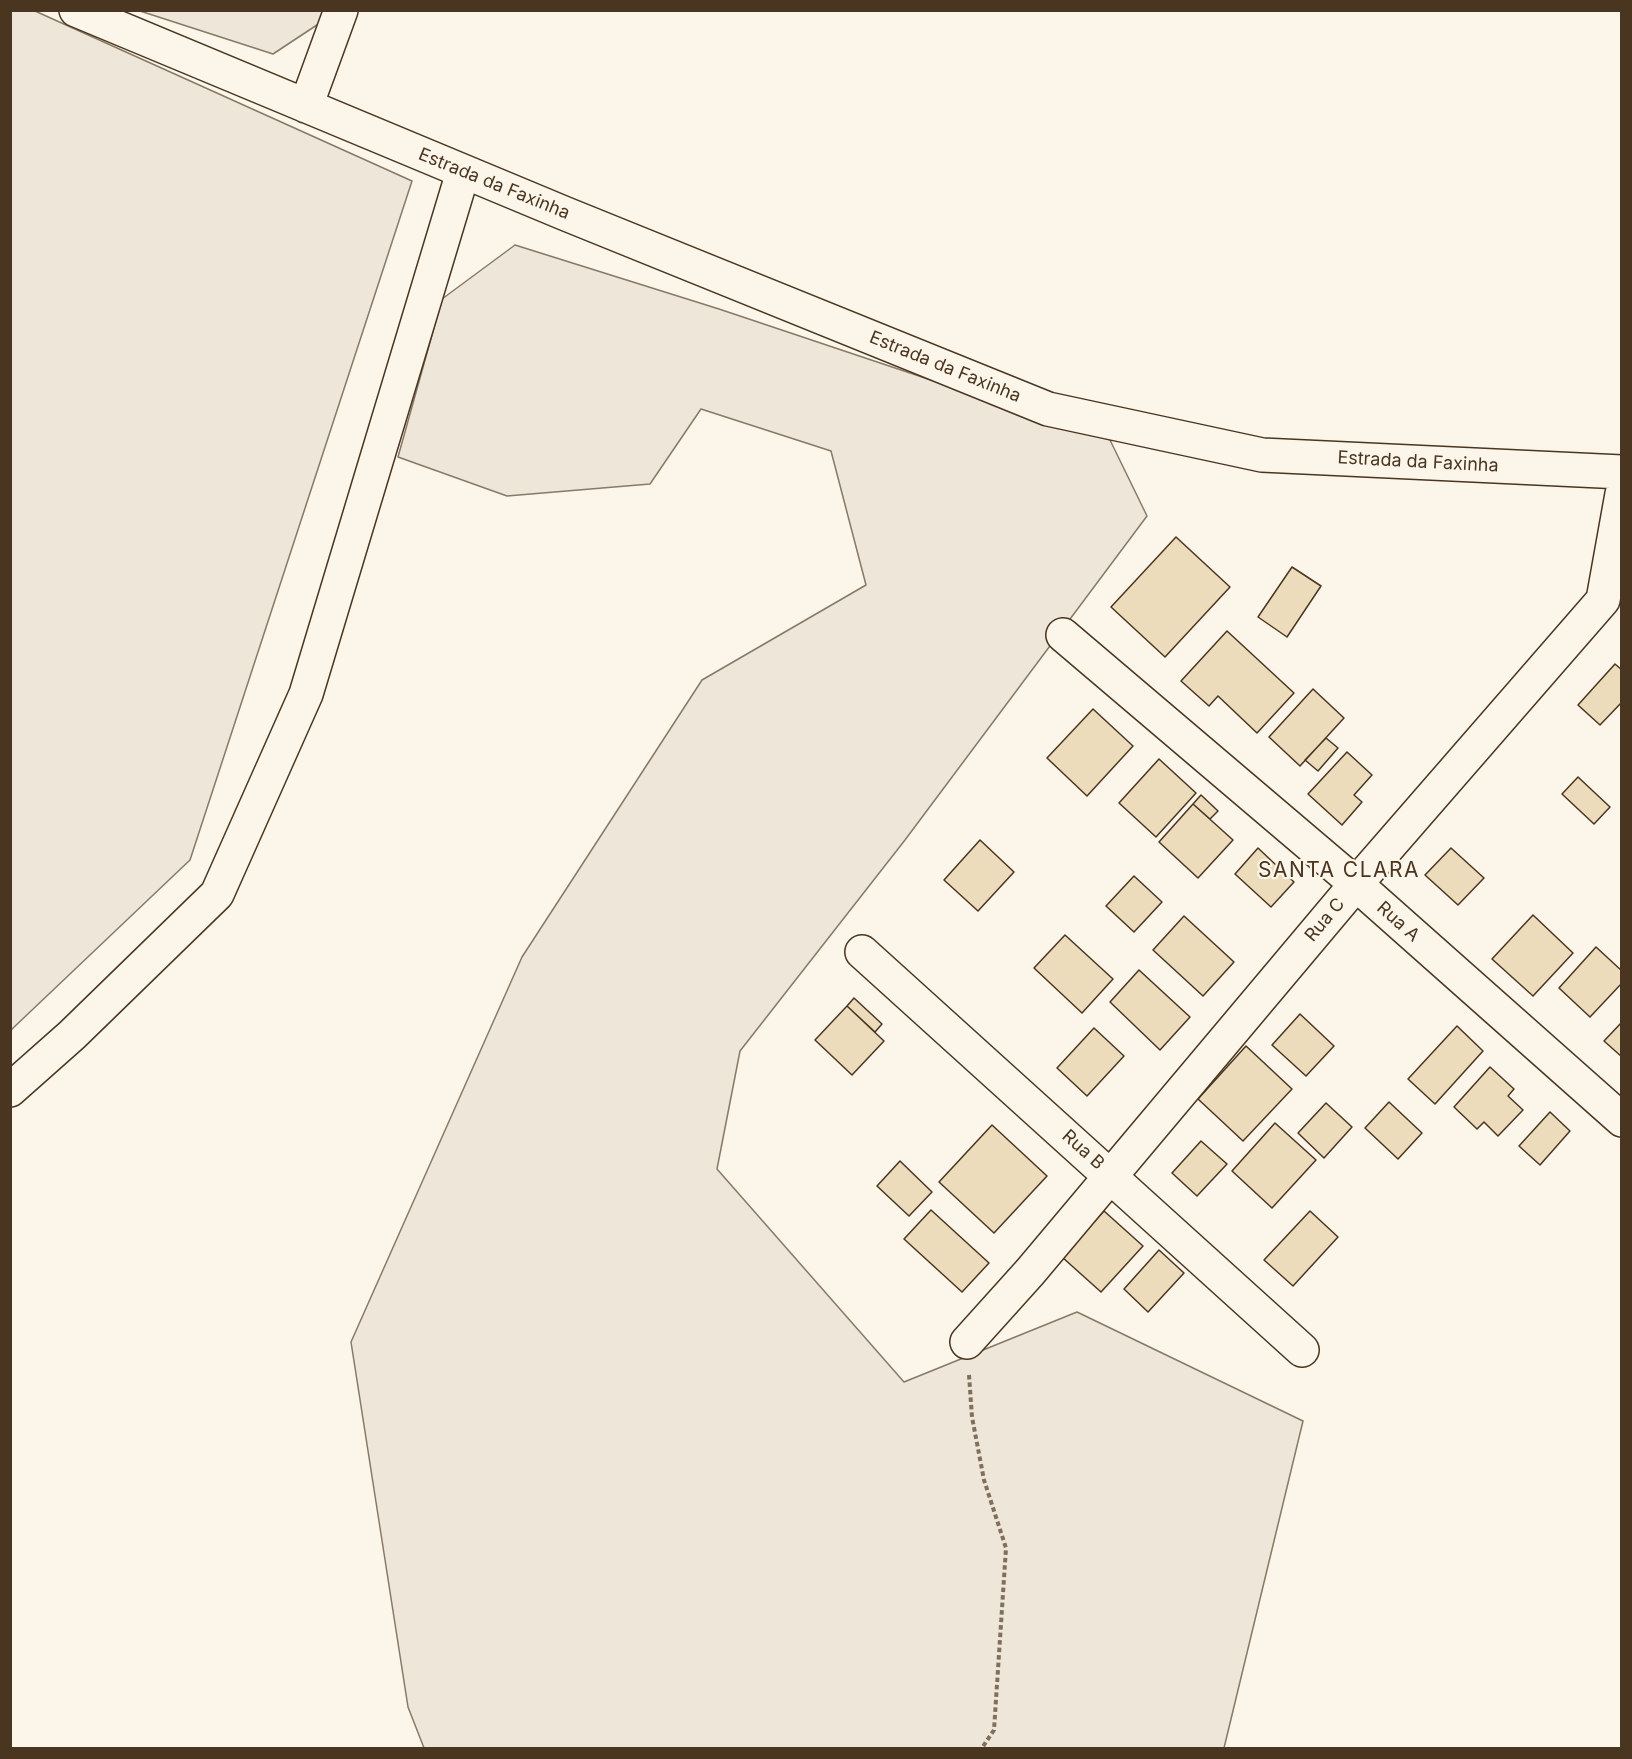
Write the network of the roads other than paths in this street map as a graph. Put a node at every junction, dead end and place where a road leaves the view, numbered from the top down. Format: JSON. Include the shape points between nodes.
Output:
{"nodes":[{"id":1,"x":76,"y":10,"type":"edge"},
{"id":2,"x":341,"y":10,"type":"edge"},
{"id":3,"x":306,"y":106,"type":"junction"},
{"id":4,"x":463,"y":172,"type":"junction"},
{"id":5,"x":1622,"y":472,"type":"edge"},
{"id":6,"x":1622,"y":494,"type":"edge"},
{"id":7,"x":1612,"y":608,"type":"edge"},
{"id":8,"x":1063,"y":635,"type":"dead end"},
{"id":9,"x":1356,"y":884,"type":"junction"},
{"id":10,"x":862,"y":952,"type":"dead end"},
{"id":11,"x":10,"y":1090,"type":"edge"},
{"id":12,"x":1622,"y":1120,"type":"edge"},
{"id":13,"x":1110,"y":1175,"type":"junction"},
{"id":14,"x":967,"y":1342,"type":"road end"},
{"id":15,"x":1302,"y":1350,"type":"dead end"}],
"edges":[{"from":1,"to":3,"type":"street","name":"Estrada da Faxinha"},
{"from":2,"to":3,"type":"street"},
{"from":3,"to":4,"type":"street","name":"Estrada da Faxinha"},
{"from":4,"to":5,"type":"street","name":"Estrada da Faxinha","via":[[1048,409],[1262,455]]},
{"from":4,"to":11,"type":"street","via":[[306,694],[217,894]]},
{"from":6,"to":7,"type":"street","name":"Rua C"},
{"from":7,"to":9,"type":"street","name":"Rua C"},
{"from":8,"to":9,"type":"street","name":"Rua A"},
{"from":9,"to":12,"type":"street","name":"Rua A"},
{"from":9,"to":13,"type":"street","name":"Rua C"},
{"from":10,"to":13,"type":"street","name":"Rua B"},
{"from":13,"to":14,"type":"street","name":"Rua C"},
{"from":13,"to":15,"type":"street","name":"Rua B"}]}
